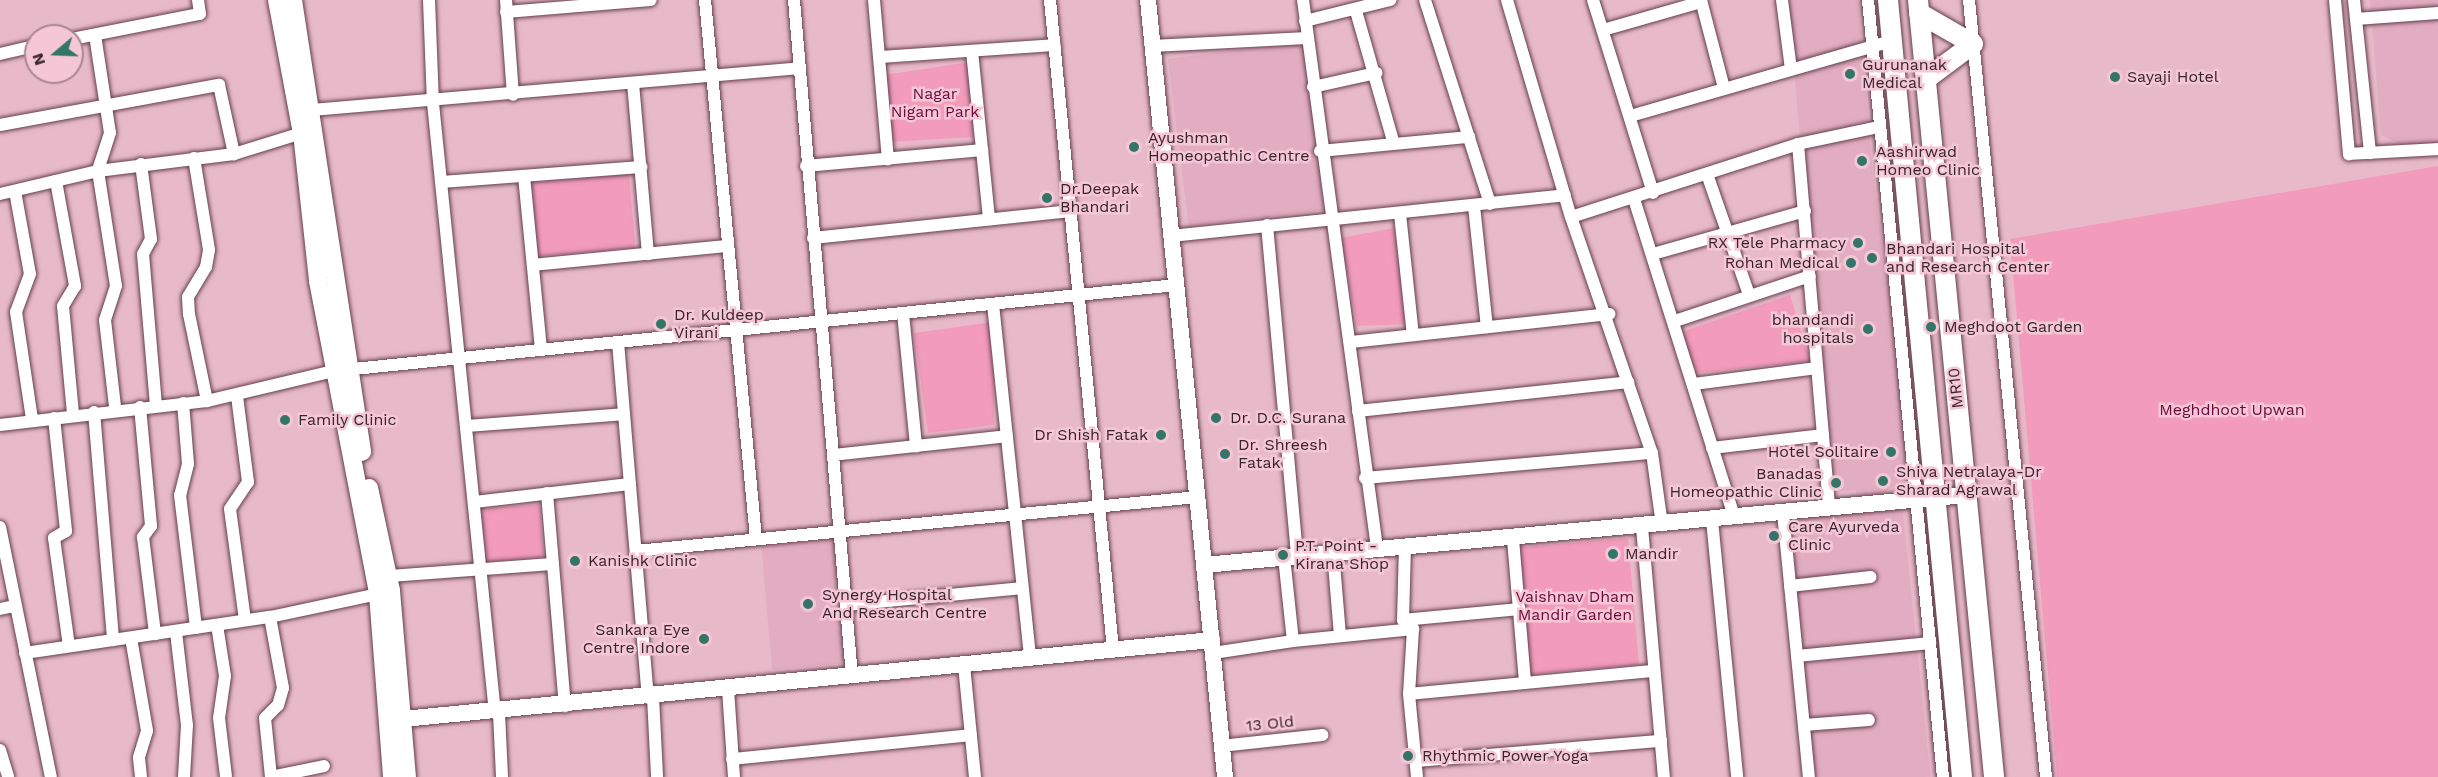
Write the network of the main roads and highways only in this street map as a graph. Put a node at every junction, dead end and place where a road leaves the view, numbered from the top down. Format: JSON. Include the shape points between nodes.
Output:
{"nodes":[{"id":1,"x":277,"y":0,"type":"edge"},
{"id":2,"x":292,"y":0,"type":"edge"},
{"id":3,"x":1888,"y":0,"type":"edge"},
{"id":4,"x":1919,"y":6,"type":"edge"},
{"id":5,"x":1926,"y":79,"type":"junction"},
{"id":6,"x":341,"y":370,"type":"junction"},
{"id":7,"x":392,"y":777,"type":"edge"},
{"id":8,"x":407,"y":777,"type":"edge"},
{"id":9,"x":1962,"y":777,"type":"edge"},
{"id":10,"x":1994,"y":777,"type":"edge"}],
"edges":[{"from":1,"to":6,"type":"main road"},
{"from":2,"to":6,"type":"main road","via":[[312,110]]},
{"from":3,"to":9,"type":"main road","name":"MR10","via":[[1881,43],[1925,498]]},
{"from":4,"to":5,"type":"main road","name":"MR10"},
{"from":4,"to":5,"type":"main road","via":[[1973,44]]},
{"from":5,"to":10,"type":"main road","name":"MR10"},
{"from":6,"to":7,"type":"main road","via":[[378,594]]},
{"from":6,"to":8,"type":"main road","via":[[389,576]]}]}
